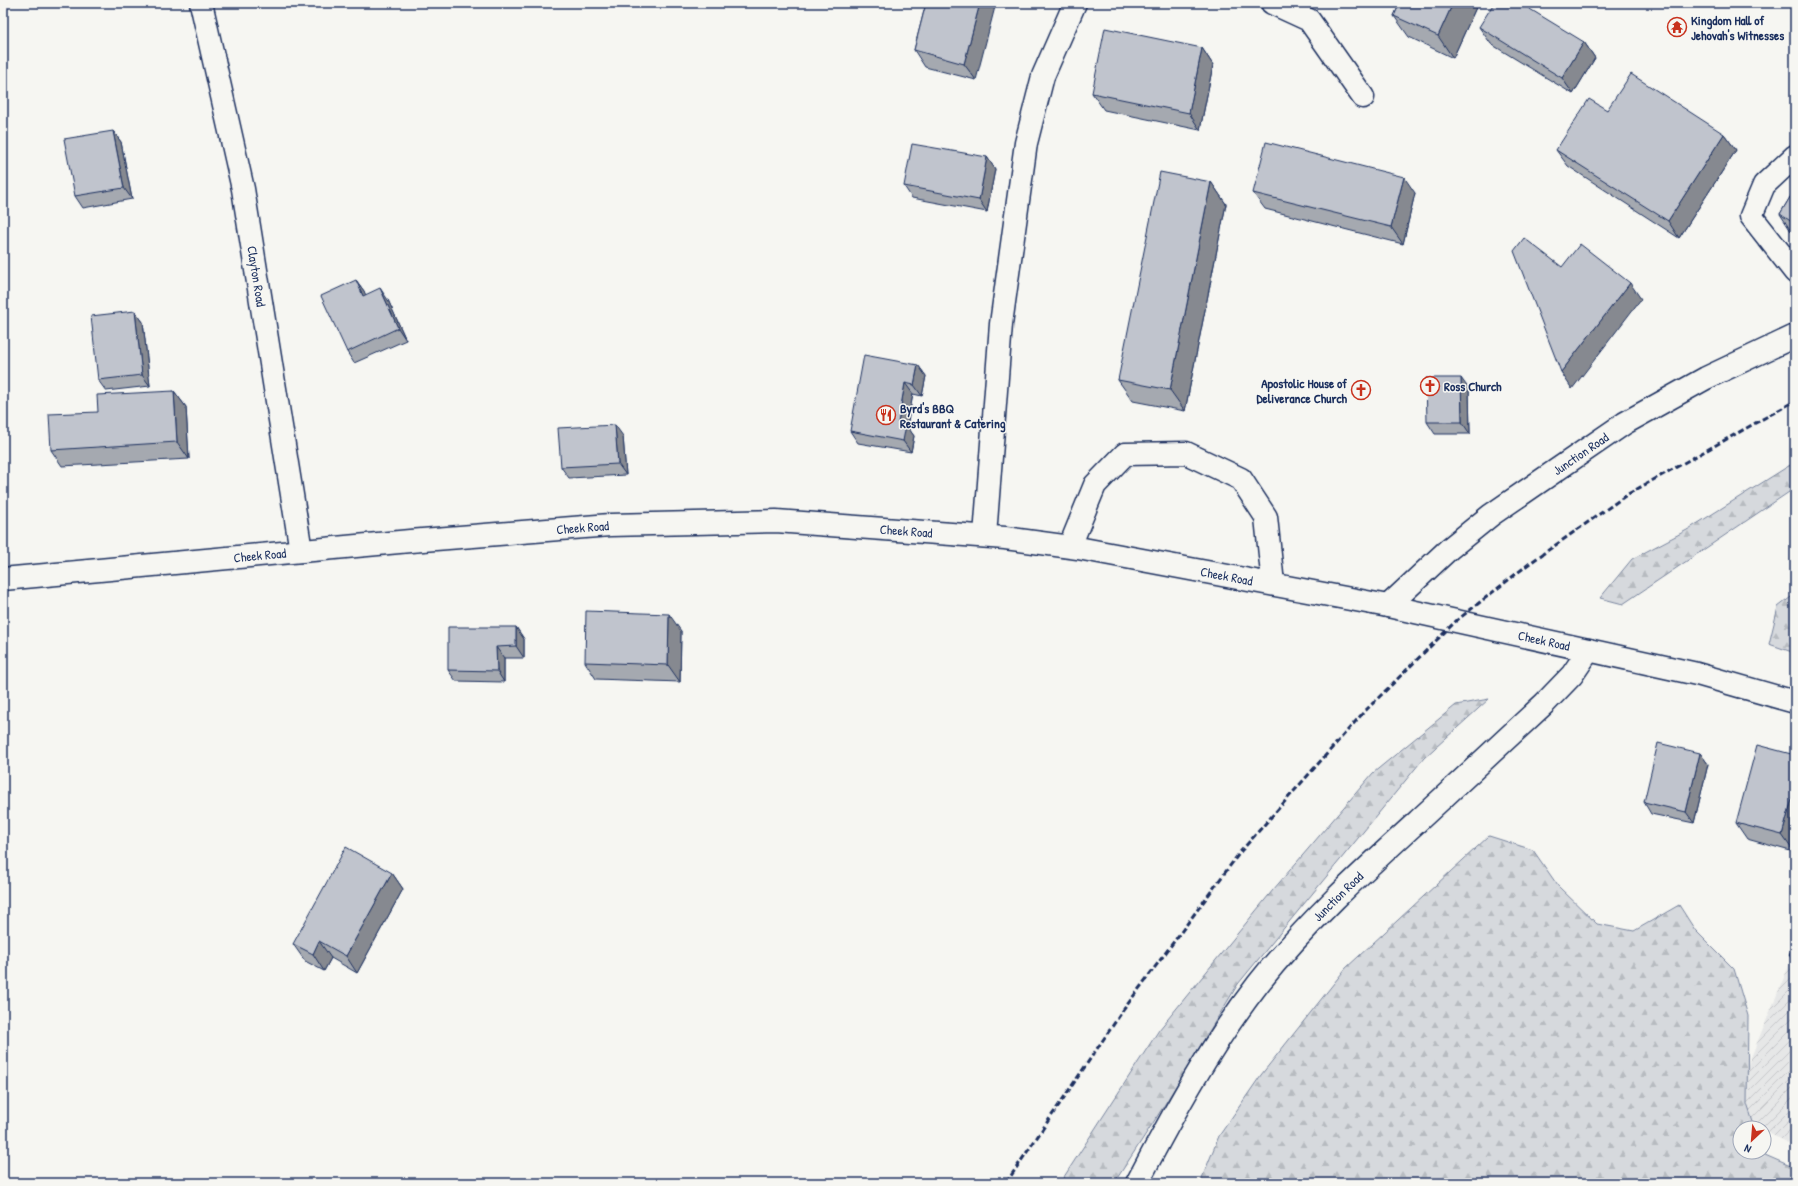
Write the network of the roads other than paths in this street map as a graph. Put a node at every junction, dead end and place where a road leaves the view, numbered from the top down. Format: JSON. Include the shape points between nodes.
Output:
{"nodes":[{"id":1,"x":202,"y":3,"type":"edge"},
{"id":2,"x":1075,"y":3,"type":"edge"},
{"id":3,"x":1272,"y":3,"type":"edge"},
{"id":4,"x":1363,"y":97,"type":"dead end"},
{"id":5,"x":1795,"y":156,"type":"edge"},
{"id":6,"x":1795,"y":272,"type":"edge"},
{"id":7,"x":1795,"y":336,"type":"edge"},
{"id":8,"x":985,"y":536,"type":"junction"},
{"id":9,"x":1070,"y":546,"type":"junction"},
{"id":10,"x":301,"y":551,"type":"junction"},
{"id":11,"x":3,"y":580,"type":"edge"},
{"id":12,"x":1273,"y":584,"type":"junction"},
{"id":13,"x":1388,"y":606,"type":"junction"},
{"id":14,"x":1589,"y":650,"type":"junction"},
{"id":15,"x":1795,"y":702,"type":"edge"},
{"id":16,"x":1137,"y":1183,"type":"edge"}],
"edges":[{"from":1,"to":10,"type":"street","name":"Clayton Road","via":[[243,189]]},
{"from":2,"to":8,"type":"street","via":[[1042,76],[1026,143],[1001,324]]},
{"from":3,"to":4,"type":"street","via":[[1309,20]]},
{"from":5,"to":6,"type":"street","via":[[1764,185],[1751,216]]},
{"from":7,"to":13,"type":"street","name":"Junction Road","via":[[1706,378],[1625,423],[1491,515],[1449,549]]},
{"from":8,"to":9,"type":"street","name":"Cheek Road"},
{"from":8,"to":10,"type":"street","name":"Cheek Road","via":[[768,521],[610,525]]},
{"from":9,"to":12,"type":"street","name":"Cheek Road"},
{"from":9,"to":12,"type":"street","via":[[1095,485],[1125,454],[1186,453],[1241,479],[1258,504],[1266,517]]},
{"from":10,"to":11,"type":"street","name":"Cheek Road"},
{"from":12,"to":13,"type":"street","name":"Cheek Road"},
{"from":13,"to":14,"type":"street","name":"Cheek Road"},
{"from":14,"to":15,"type":"street","name":"Cheek Road","via":[[1697,674]]},
{"from":14,"to":16,"type":"street","name":"Junction Road","via":[[1572,675],[1546,703],[1365,869],[1323,909],[1290,946],[1258,984],[1223,1033],[1171,1118]]}]}
